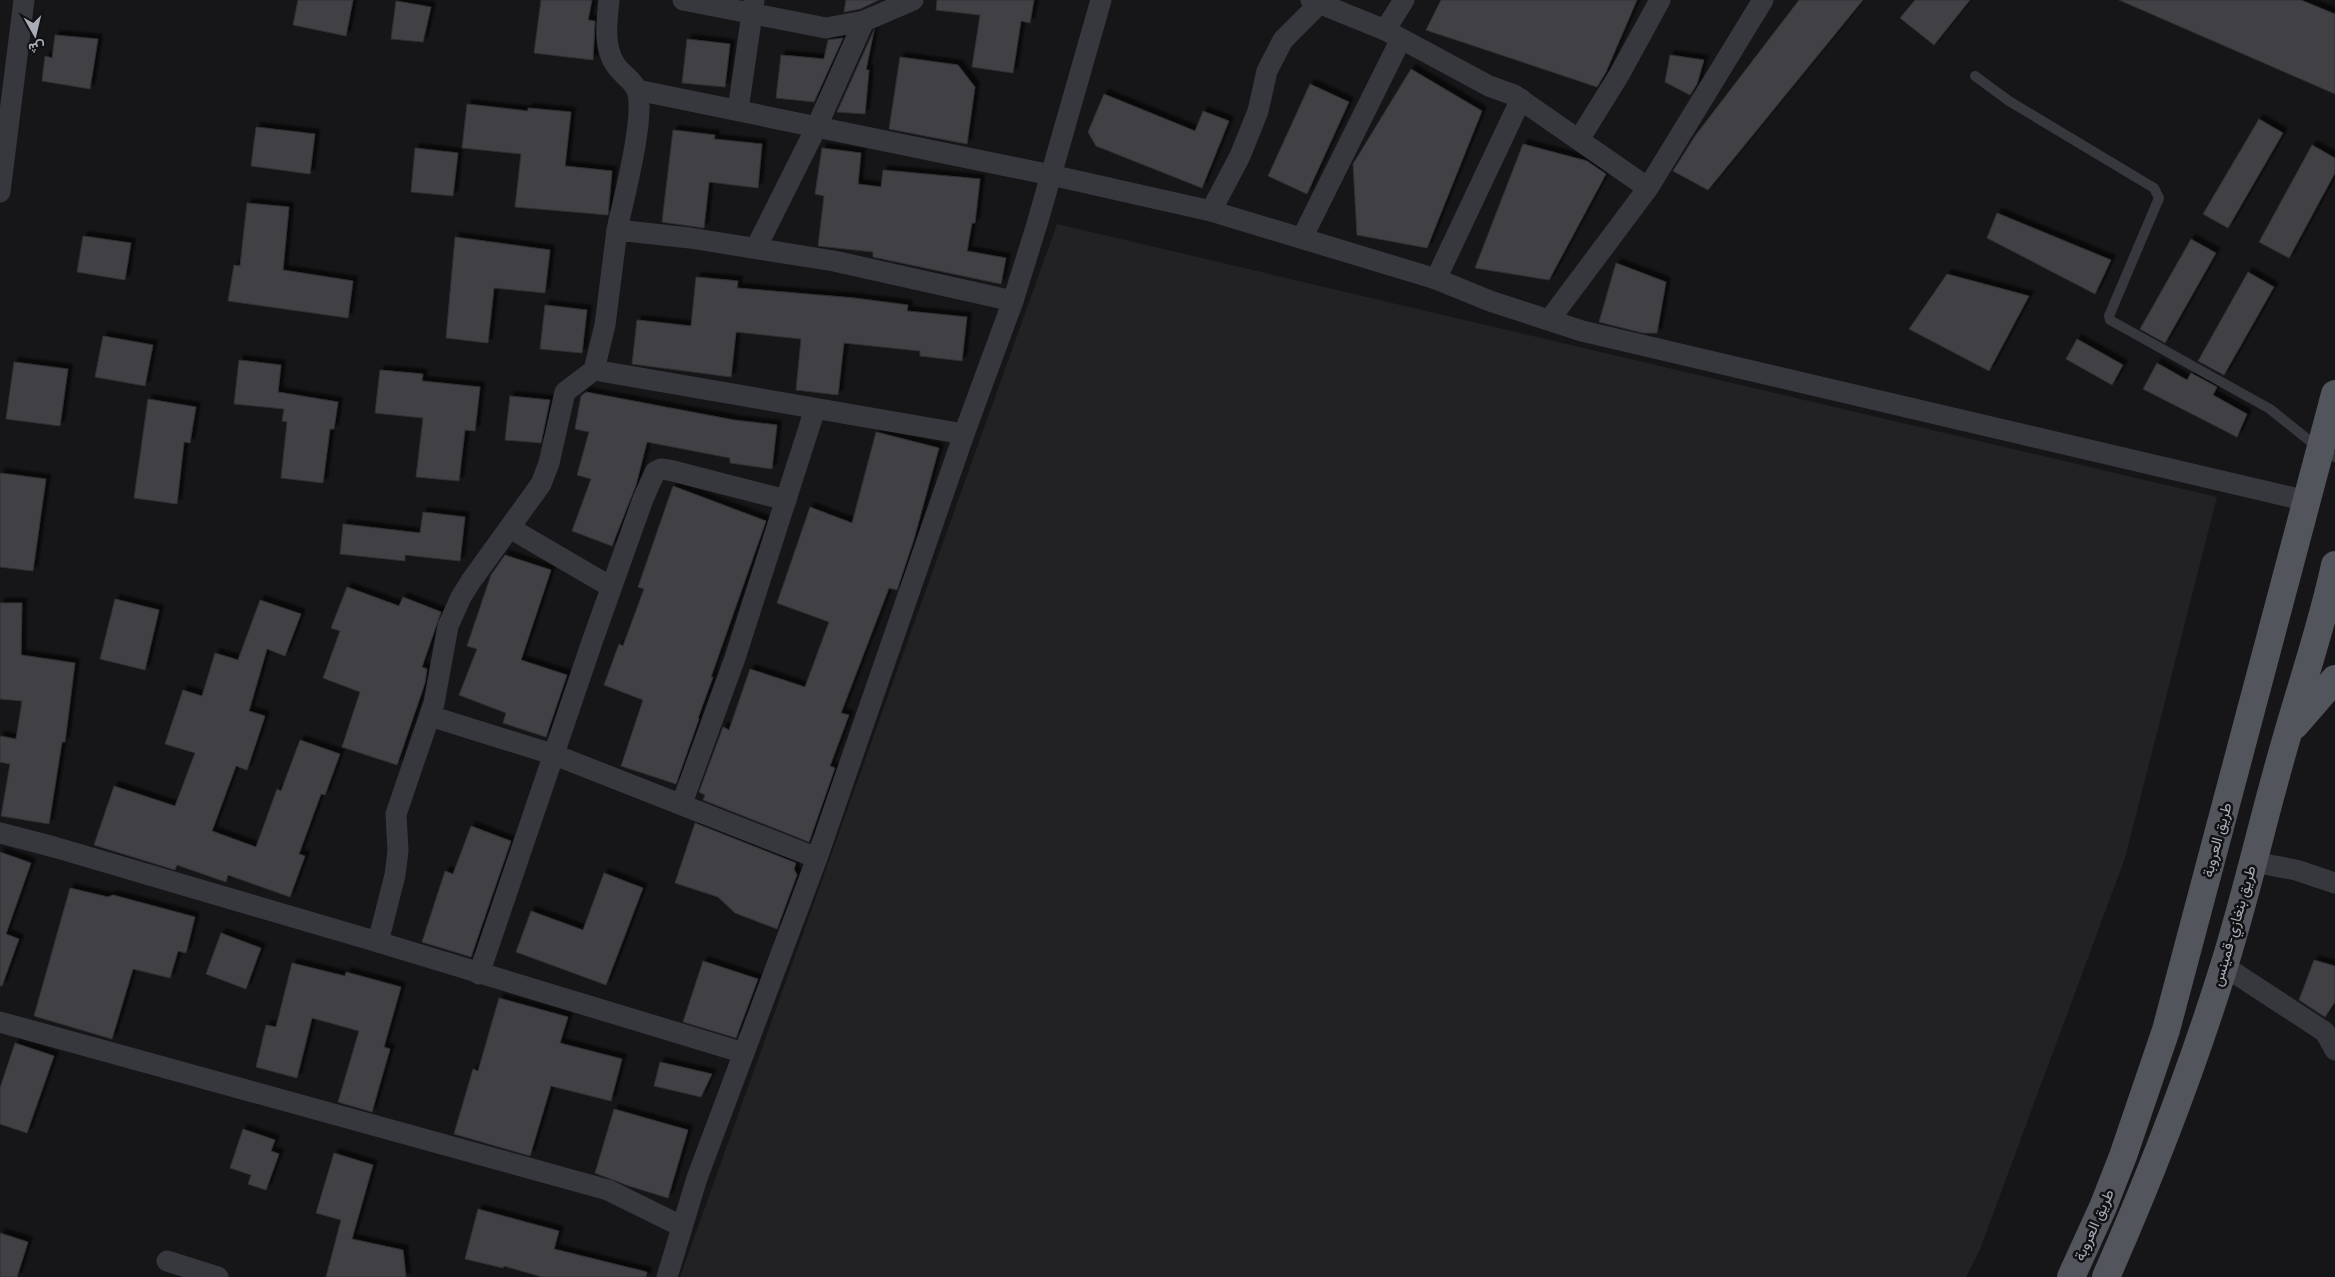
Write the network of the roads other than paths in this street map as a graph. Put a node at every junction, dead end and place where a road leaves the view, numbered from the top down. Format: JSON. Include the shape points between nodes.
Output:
{"nodes":[{"id":1,"x":24,"y":0,"type":"edge"},
{"id":2,"x":609,"y":0,"type":"edge"},
{"id":3,"x":683,"y":0,"type":"edge"},
{"id":4,"x":913,"y":0,"type":"edge"},
{"id":5,"x":1101,"y":0,"type":"edge"},
{"id":6,"x":1404,"y":0,"type":"edge"},
{"id":7,"x":1660,"y":0,"type":"edge"},
{"id":8,"x":1763,"y":0,"type":"edge"},
{"id":9,"x":1315,"y":2,"type":"edge"},
{"id":10,"x":753,"y":6,"type":"edge"},
{"id":11,"x":864,"y":21,"type":"junction"},
{"id":12,"x":1393,"y":35,"type":"junction"},
{"id":13,"x":1975,"y":76,"type":"dead end"},
{"id":14,"x":636,"y":90,"type":"junction"},
{"id":15,"x":1521,"y":99,"type":"junction"},
{"id":16,"x":738,"y":110,"type":"junction"},
{"id":17,"x":817,"y":126,"type":"junction"},
{"id":18,"x":1580,"y":138,"type":"junction"},
{"id":19,"x":1051,"y":175,"type":"junction"},
{"id":20,"x":1648,"y":188,"type":"junction"},
{"id":21,"x":0,"y":192,"type":"edge"},
{"id":22,"x":1211,"y":211,"type":"junction"},
{"id":23,"x":617,"y":230,"type":"junction"},
{"id":24,"x":1302,"y":238,"type":"junction"},
{"id":25,"x":756,"y":248,"type":"junction"},
{"id":26,"x":1436,"y":279,"type":"junction"},
{"id":27,"x":1013,"y":301,"type":"junction"},
{"id":28,"x":1550,"y":319,"type":"junction"},
{"id":29,"x":594,"y":370,"type":"junction"},
{"id":30,"x":2335,"y":394,"type":"edge"},
{"id":31,"x":815,"y":409,"type":"junction"},
{"id":32,"x":964,"y":434,"type":"junction"},
{"id":33,"x":2328,"y":453,"type":"edge"},
{"id":34,"x":786,"y":500,"type":"junction"},
{"id":35,"x":2307,"y":501,"type":"junction"},
{"id":36,"x":510,"y":528,"type":"junction"},
{"id":37,"x":2335,"y":565,"type":"edge"},
{"id":38,"x":611,"y":587,"type":"junction"},
{"id":39,"x":2330,"y":614,"type":"edge"},
{"id":40,"x":2335,"y":679,"type":"edge"},
{"id":41,"x":430,"y":716,"type":"junction"},
{"id":42,"x":2287,"y":734,"type":"junction"},
{"id":43,"x":555,"y":755,"type":"junction"},
{"id":44,"x":682,"y":803,"type":"junction"},
{"id":45,"x":0,"y":833,"type":"edge"},
{"id":46,"x":817,"y":858,"type":"junction"},
{"id":47,"x":2253,"y":862,"type":"junction"},
{"id":48,"x":2335,"y":883,"type":"edge"},
{"id":49,"x":378,"y":942,"type":"junction"},
{"id":50,"x":2224,"y":966,"type":"junction"},
{"id":51,"x":479,"y":974,"type":"junction"},
{"id":52,"x":0,"y":1022,"type":"edge"},
{"id":53,"x":2335,"y":1050,"type":"edge"},
{"id":54,"x":744,"y":1053,"type":"junction"},
{"id":55,"x":681,"y":1226,"type":"junction"},
{"id":56,"x":167,"y":1261,"type":"dead end"},
{"id":57,"x":218,"y":1277,"type":"edge"},
{"id":58,"x":668,"y":1277,"type":"edge"},
{"id":59,"x":2071,"y":1277,"type":"edge"},
{"id":60,"x":2106,"y":1277,"type":"edge"}],
"edges":[{"from":1,"to":21,"type":"street"},
{"from":2,"to":14,"type":"street","via":[[609,49],[614,64]]},
{"from":3,"to":10,"type":"street"},
{"from":4,"to":11,"type":"street"},
{"from":5,"to":19,"type":"street"},
{"from":6,"to":12,"type":"street"},
{"from":7,"to":18,"type":"street","via":[[1619,76]]},
{"from":8,"to":20,"type":"street"},
{"from":9,"to":12,"type":"street"},
{"from":9,"to":22,"type":"street","via":[[1283,40],[1267,71],[1258,112],[1240,156]]},
{"from":10,"to":11,"type":"street","via":[[826,28]]},
{"from":10,"to":16,"type":"street"},
{"from":11,"to":17,"type":"street"},
{"from":12,"to":15,"type":"street","via":[[1489,86]]},
{"from":12,"to":24,"type":"street"},
{"from":13,"to":33,"type":"lane","via":[[2009,101],[2158,193],[2159,198],[2110,320],[2270,409]]},
{"from":14,"to":16,"type":"street"},
{"from":14,"to":23,"type":"street","via":[[639,123]]},
{"from":15,"to":18,"type":"street"},
{"from":15,"to":26,"type":"street"},
{"from":16,"to":17,"type":"street"},
{"from":17,"to":19,"type":"street"},
{"from":17,"to":25,"type":"street"},
{"from":18,"to":20,"type":"street"},
{"from":19,"to":22,"type":"street"},
{"from":19,"to":27,"type":"street"},
{"from":20,"to":28,"type":"street"},
{"from":22,"to":24,"type":"street"},
{"from":23,"to":25,"type":"street"},
{"from":23,"to":29,"type":"street","via":[[605,325]]},
{"from":24,"to":26,"type":"street"},
{"from":25,"to":27,"type":"street","via":[[896,273]]},
{"from":26,"to":28,"type":"street"},
{"from":27,"to":32,"type":"street"},
{"from":28,"to":35,"type":"street","via":[[1582,331]]},
{"from":29,"to":31,"type":"street"},
{"from":29,"to":36,"type":"street","via":[[565,392],[546,474],[534,497]]},
{"from":30,"to":33,"type":"main road","name":"طريق العروبة"},
{"from":31,"to":32,"type":"street"},
{"from":31,"to":34,"type":"street"},
{"from":32,"to":46,"type":"street"},
{"from":33,"to":35,"type":"main road","name":"طريق العروبة"},
{"from":34,"to":38,"type":"street","via":[[669,470],[658,470],[643,499]]},
{"from":34,"to":44,"type":"street"},
{"from":35,"to":59,"type":"main road","name":"طريق العروبة","via":[[2166,1030],[2123,1156]]},
{"from":36,"to":38,"type":"street"},
{"from":36,"to":41,"type":"street","via":[[470,581],[448,626]]},
{"from":37,"to":39,"type":"main road","name":"طريق بنغازي-قمينس"},
{"from":38,"to":43,"type":"street"},
{"from":39,"to":42,"type":"main road","name":"طريق بنغازي-قمينس"},
{"from":40,"to":42,"type":"main road"},
{"from":41,"to":43,"type":"street"},
{"from":41,"to":49,"type":"street","via":[[396,814],[398,851],[395,876]]},
{"from":42,"to":47,"type":"main road","name":"طريق بنغازي-قمينس"},
{"from":43,"to":44,"type":"street"},
{"from":43,"to":51,"type":"street"},
{"from":44,"to":46,"type":"street"},
{"from":45,"to":49,"type":"street"},
{"from":46,"to":54,"type":"street"},
{"from":47,"to":48,"type":"street","via":[[2296,870]]},
{"from":47,"to":50,"type":"main road","name":"طريق بنغازي-قمينس"},
{"from":49,"to":51,"type":"street"},
{"from":50,"to":53,"type":"street","via":[[2325,1032]]},
{"from":50,"to":60,"type":"main road","name":"طريق بنغازي-قمينس","via":[[2179,1102]]},
{"from":51,"to":54,"type":"street"},
{"from":52,"to":55,"type":"street","via":[[608,1190]]},
{"from":54,"to":55,"type":"street"},
{"from":55,"to":58,"type":"street"},
{"from":56,"to":57,"type":"street"}]}
